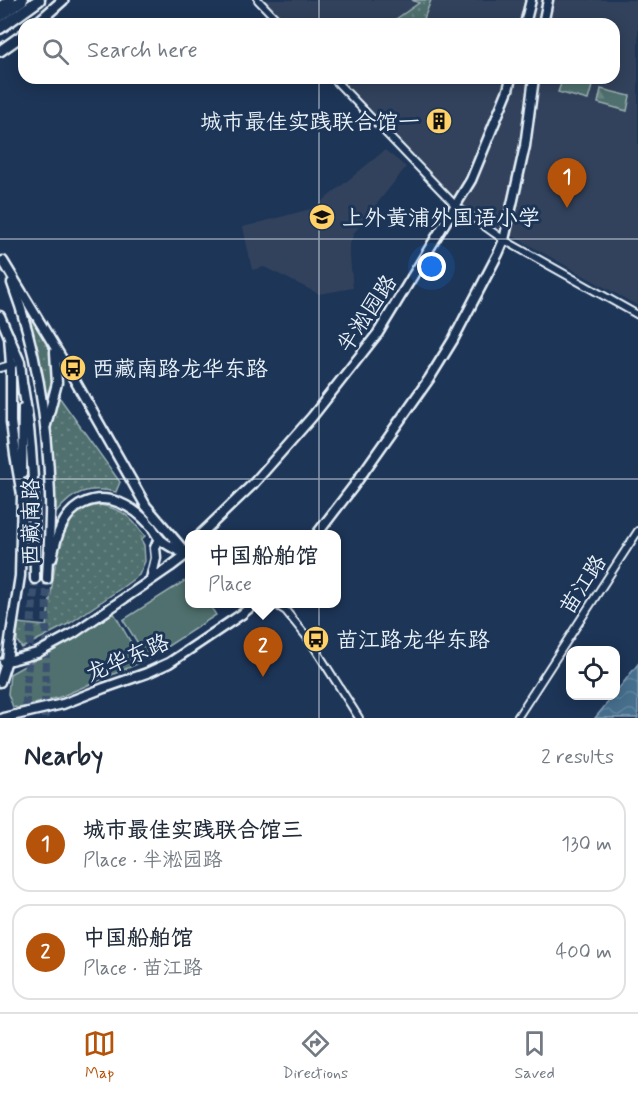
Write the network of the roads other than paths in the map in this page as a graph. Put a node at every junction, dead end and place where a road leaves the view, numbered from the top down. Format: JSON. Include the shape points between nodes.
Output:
{"nodes":[{"id":1,"x":10,"y":0,"type":"edge"},
{"id":2,"x":22,"y":0,"type":"edge"},
{"id":3,"x":39,"y":0,"type":"edge"},
{"id":4,"x":63,"y":0,"type":"edge"},
{"id":5,"x":258,"y":0,"type":"edge"},
{"id":6,"x":531,"y":0,"type":"edge"},
{"id":7,"x":548,"y":0,"type":"edge"},
{"id":8,"x":0,"y":7,"type":"edge"},
{"id":9,"x":0,"y":16,"type":"edge"},
{"id":10,"x":43,"y":18,"type":"edge"},
{"id":11,"x":275,"y":18,"type":"edge"},
{"id":12,"x":526,"y":18,"type":"edge"},
{"id":13,"x":544,"y":18,"type":"edge"},
{"id":14,"x":0,"y":28,"type":"edge"},
{"id":15,"x":18,"y":38,"type":"edge"},
{"id":16,"x":0,"y":51,"type":"edge"},
{"id":17,"x":339,"y":84,"type":"edge"},
{"id":18,"x":510,"y":84,"type":"edge"},
{"id":19,"x":533,"y":84,"type":"edge"},
{"id":20,"x":456,"y":206,"type":"junction"},
{"id":21,"x":504,"y":240,"type":"junction"},
{"id":22,"x":2,"y":257,"type":"edge"},
{"id":23,"x":638,"y":315,"type":"edge"},
{"id":24,"x":0,"y":316,"type":"edge"},
{"id":25,"x":55,"y":349,"type":"junction"},
{"id":26,"x":16,"y":363,"type":"junction"},
{"id":27,"x":0,"y":368,"type":"edge"},
{"id":28,"x":23,"y":387,"type":"junction"},
{"id":29,"x":45,"y":430,"type":"junction"},
{"id":30,"x":22,"y":495,"type":"junction"},
{"id":31,"x":205,"y":530,"type":"edge"},
{"id":32,"x":320,"y":530,"type":"edge"},
{"id":33,"x":638,"y":531,"type":"edge"},
{"id":34,"x":159,"y":538,"type":"junction"},
{"id":35,"x":185,"y":549,"type":"edge"},
{"id":36,"x":185,"y":552,"type":"edge"},
{"id":37,"x":185,"y":556,"type":"edge"},
{"id":38,"x":35,"y":579,"type":"tunnel mouth"},
{"id":39,"x":151,"y":579,"type":"junction"},
{"id":40,"x":249,"y":608,"type":"edge"},
{"id":41,"x":282,"y":608,"type":"edge"},
{"id":42,"x":3,"y":662,"type":"edge"},
{"id":43,"x":0,"y":682,"type":"edge"},
{"id":44,"x":3,"y":718,"type":"edge"},
{"id":45,"x":359,"y":718,"type":"edge"},
{"id":46,"x":518,"y":718,"type":"edge"}],
"edges":[{"from":1,"to":8,"type":"main road"},
{"from":2,"to":9,"type":"highway"},
{"from":3,"to":14,"type":"highway"},
{"from":4,"to":10,"type":"main road"},
{"from":5,"to":11,"type":"street"},
{"from":6,"to":12,"type":"main road"},
{"from":7,"to":13,"type":"main road"},
{"from":15,"to":16,"type":"main road"},
{"from":17,"to":20,"type":"street"},
{"from":18,"to":20,"type":"main road","name":"半淞园路","via":[[471,180]]},
{"from":19,"to":21,"type":"main road","via":[[525,146]]},
{"from":20,"to":21,"type":"street"},
{"from":20,"to":31,"type":"main road","name":"半淞园路","via":[[378,333],[312,417],[253,484]]},
{"from":21,"to":23,"type":"street"},
{"from":21,"to":32,"type":"main road","via":[[429,379]]},
{"from":22,"to":25,"type":"main road","name":"西藏南路"},
{"from":22,"to":29,"type":"main road","name":"西藏南路","via":[[19,301],[40,386]]},
{"from":24,"to":26,"type":"main road","name":"西藏南路"},
{"from":25,"to":29,"type":"main road","via":[[57,383]]},
{"from":25,"to":35,"type":"main road","name":"西藏南路","via":[[146,506]]},
{"from":26,"to":27,"type":"street"},
{"from":26,"to":28,"type":"main road","name":"西藏南路"},
{"from":26,"to":30,"type":"main road","name":"西藏南路","via":[[11,422]]},
{"from":28,"to":30,"type":"main road","name":"西藏南路"},
{"from":28,"to":38,"type":"main road","via":[[33,469]]},
{"from":29,"to":34,"type":"main road","name":"西藏南路","via":[[50,496],[47,579],[55,541],[66,517],[92,500],[114,500],[127,506],[151,525]]},
{"from":30,"to":42,"type":"main road","name":"西藏南路","via":[[20,576]]},
{"from":33,"to":46,"type":"street","name":"苗江路"},
{"from":34,"to":36,"type":"main road","name":"西藏南路"},
{"from":34,"to":39,"type":"main road"},
{"from":37,"to":39,"type":"main road","name":"龙华东路"},
{"from":39,"to":42,"type":"main road","name":"龙华东路","via":[[74,633],[37,653]]},
{"from":40,"to":44,"type":"main road","name":"龙华东路","via":[[169,663],[147,673],[63,704]]},
{"from":41,"to":45,"type":"street","via":[[311,642]]},
{"from":42,"to":43,"type":"main road","name":"西藏南路"}]}
